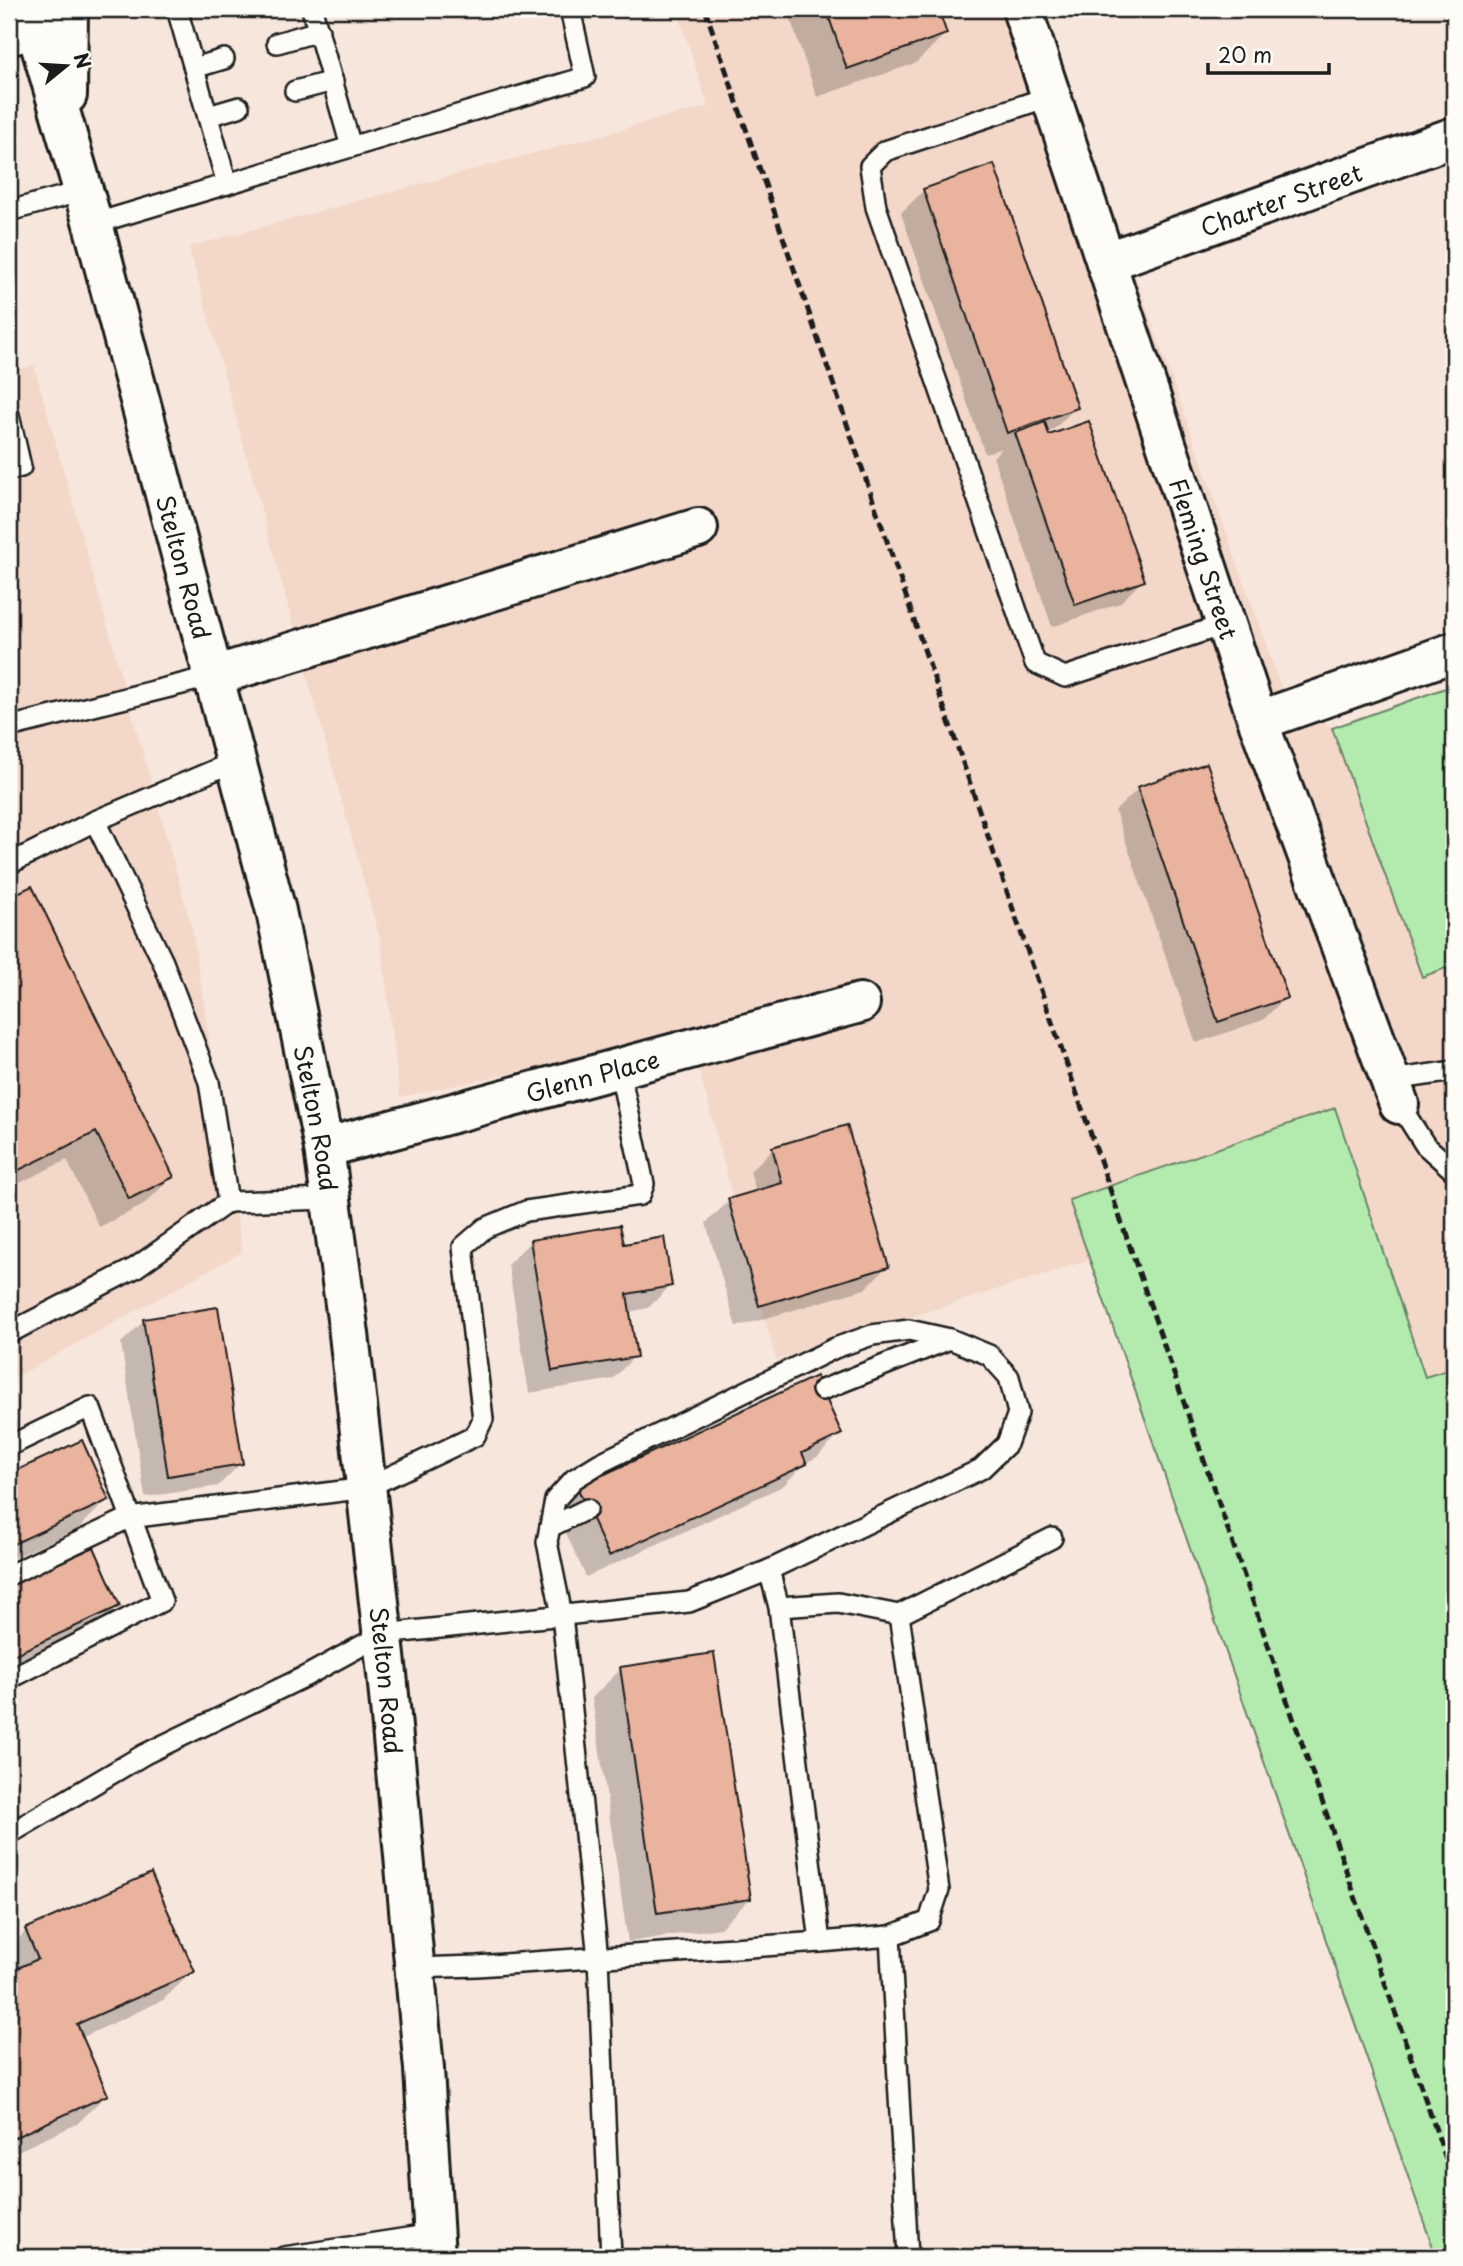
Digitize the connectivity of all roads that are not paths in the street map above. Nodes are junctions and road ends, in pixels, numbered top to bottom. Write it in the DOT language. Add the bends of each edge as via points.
graph roads {
  1 [pos="68,9"];
  2 [pos="178,9"];
  3 [pos="312,9"];
  4 [pos="570,9"];
  5 [pos="1021,9"];
  6 [pos="25,31"];
  7 [pos="318,31"];
  8 [pos="277,43"];
  9 [pos="224,59"];
  10 [pos="194,68"];
  11 [pos="332,81"];
  12 [pos="295,91"];
  13 [pos="1051,96"];
  14 [pos="239,107"];
  15 [pos="208,116"];
  16 [pos="67,136"];
  17 [pos="1454,137"];
  18 [pos="351,147"];
  19 [pos="227,184"];
  20 [pos="88,208"];
  21 [pos="9,211"];
  22 [pos="1106,262"];
  23 [pos="9,415"];
  24 [pos="15,469"];
  25 [pos="698,528"];
  26 [pos="1226,624"];
  27 [pos="1454,652"];
  28 [pos="214,676"];
  29 [pos="1258,721"];
  30 [pos="9,727"];
  31 [pos="236,761"];
  32 [pos="95,821"];
  33 [pos="9,863"];
  34 [pos="860,1003"];
  35 [pos="619,1068"];
  36 [pos="1454,1071"];
  37 [pos="1395,1092"];
  38 [pos="324,1148"];
  39 [pos="1454,1171"];
  40 [pos="331,1199"];
  41 [pos="228,1202"];
  42 [pos="9,1333"];
  43 [pos="950,1339"];
  44 [pos="822,1390"];
  45 [pos="9,1446"];
  46 [pos="366,1488"];
  47 [pos="587,1509"];
  48 [pos="129,1518"];
  49 [pos="550,1527"];
  50 [pos="1052,1538"];
  51 [pos="769,1570"];
  52 [pos="9,1575"];
  53 [pos="779,1607"];
  54 [pos="562,1615"];
  55 [pos="899,1615"];
  56 [pos="383,1634"];
  57 [pos="9,1679"];
  58 [pos="9,1835"];
  59 [pos="890,1936"];
  60 [pos="820,1942"];
  61 [pos="598,1958"];
  62 [pos="415,1968"];
  63 [pos="435,2246"];
  64 [pos="284,2257"];
  65 [pos="611,2257"];
  66 [pos="908,2257"];
  1 -- 16 [label="street"];
  2 -- 10 [label="lane"];
  3 -- 7 [label="lane"];
  4 -- 18 [label="lane" via="585,77"];
  5 -- 13 [label="street, Fleming Street"];
  6 -- 16 [label="street, Stelton Road"];
  7 -- 8 [label="lane"];
  7 -- 11 [label="lane"];
  9 -- 10 [label="lane"];
  10 -- 15 [label="lane"];
  11 -- 12 [label="lane"];
  11 -- 18 [label="lane"];
  13 -- 22 [label="street, Fleming Street"];
  13 -- 26 [label="lane" via="886,151 870,166 876,207 1035,663 1065,677"];
  14 -- 15 [label="lane"];
  15 -- 19 [label="lane"];
  16 -- 20 [label="street, Stelton Road"];
  17 -- 22 [label="street, Charter Street"];
  18 -- 19 [label="lane"];
  19 -- 20 [label="lane"];
  20 -- 21 [label="lane"];
  20 -- 28 [label="street, Stelton Road"];
  22 -- 26 [label="street, Fleming Street"];
  23 -- 24 [label="lane"];
  25 -- 28 [label="street"];
  26 -- 29 [label="street, Fleming Street"];
  27 -- 29 [label="street"];
  28 -- 30 [label="lane"];
  28 -- 31 [label="street, Stelton Road"];
  29 -- 37 [label="street, Fleming Street"];
  31 -- 32 [label="lane"];
  31 -- 38 [label="street, Stelton Road" via="276,911"];
  32 -- 33 [label="lane"];
  32 -- 41 [label="lane" via="163,962 209,1082"];
  34 -- 35 [label="street, Glenn Place"];
  35 -- 38 [label="street, Glenn Place"];
  35 -- 46 [label="lane" via="644,1184 640,1195 526,1211 485,1228 463,1247 483,1419 475,1436"];
  36 -- 37 [label="lane"];
  37 -- 39 [label="lane" via="1424,1145"];
  38 -- 40 [label="street, Stelton Road"];
  40 -- 41 [label="lane"];
  40 -- 46 [label="street, Stelton Road"];
  41 -- 42 [label="lane" via="135,1268"];
  43 -- 44 [label="lane"];
  43 -- 49 [label="lane" via="909,1330 872,1335 835,1348 574,1479 555,1500"];
  43 -- 51 [label="lane" via="989,1355 1009,1377 1018,1413 1007,1444 981,1469"];
  45 -- 48 [label="lane" via="90,1407"];
  46 -- 48 [label="lane"];
  46 -- 56 [label="street, Stelton Road"];
  47 -- 49 [label="lane"];
  48 -- 52 [label="lane"];
  48 -- 57 [label="lane" via="162,1601"];
  49 -- 54 [label="lane" via="547,1542"];
  50 -- 55 [label="lane"];
  51 -- 53 [label="lane"];
  51 -- 54 [label="lane" via="689,1602"];
  53 -- 55 [label="lane" via="838,1603"];
  53 -- 60 [label="lane"];
  54 -- 56 [label="lane"];
  54 -- 61 [label="lane"];
  55 -- 59 [label="lane" via="939,1890 929,1921"];
  56 -- 58 [label="lane" via="145,1754"];
  56 -- 62 [label="street, Stelton Road"];
  59 -- 60 [label="lane"];
  59 -- 66 [label="lane"];
  60 -- 61 [label="lane"];
  61 -- 62 [label="lane"];
  61 -- 65 [label="lane"];
  62 -- 63 [label="street, Stelton Road"];
  63 -- 64 [label="lane"];
}
